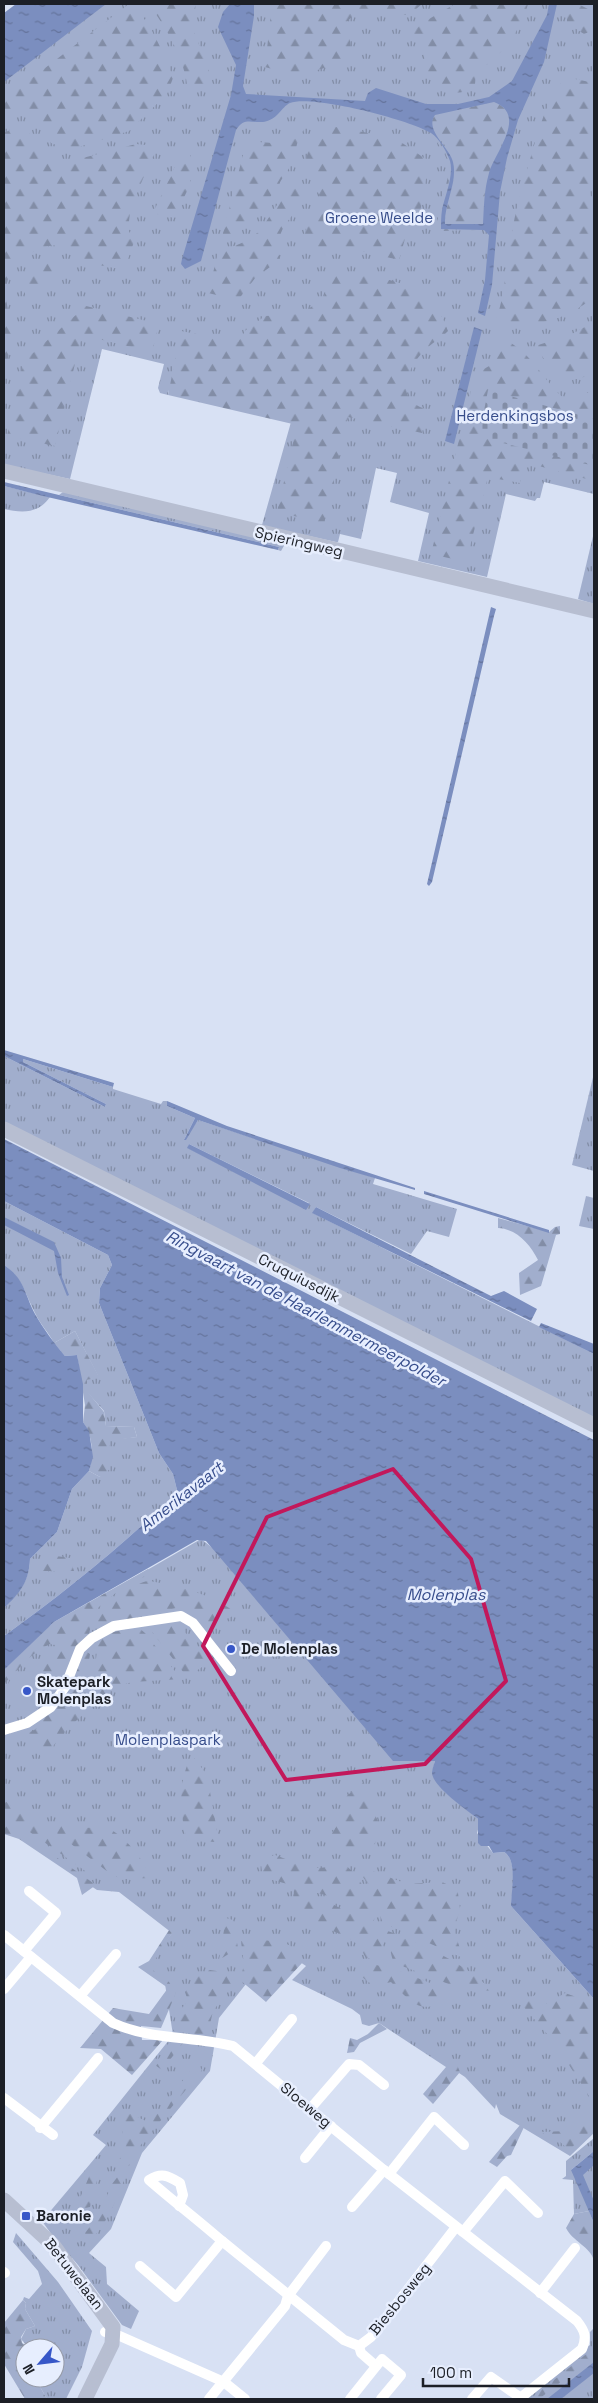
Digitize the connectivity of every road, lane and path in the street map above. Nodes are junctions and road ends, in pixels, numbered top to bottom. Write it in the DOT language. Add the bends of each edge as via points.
graph roads {
  1 [pos="4,471"];
  2 [pos="594,611"];
  3 [pos="4,1129"];
  4 [pos="594,1426"];
  5 [pos="231,1671"];
  6 [pos="4,1730"];
  7 [pos="28,1891"];
  8 [pos="4,1935"];
  9 [pos="27,1954"];
  10 [pos="116,1954"];
  11 [pos="4,1989"];
  12 [pos="80,1996"];
  13 [pos="292,2019"];
  14 [pos="98,2058"];
  15 [pos="256,2063"];
  16 [pos="384,2085"];
  17 [pos="4,2098"];
  18 [pos="310,2109"];
  19 [pos="331,2126"];
  20 [pos="40,2128"];
  21 [pos="53,2135"];
  22 [pos="464,2145"];
  23 [pos="305,2158"];
  24 [pos="386,2172"];
  25 [pos="4,2200"];
  26 [pos="179,2206"];
  27 [pos="352,2207"];
  28 [pos="4,2212"];
  29 [pos="538,2213"];
  30 [pos="460,2230"];
  31 [pos="222,2241"];
  32 [pos="326,2246"];
  33 [pos="575,2248"];
  34 [pos="140,2266"];
  35 [pos="540,2293"];
  36 [pos="288,2296"];
  37 [pos="109,2332"];
  38 [pos="359,2346"];
  39 [pos="376,2366"];
  40 [pos="224,2382"];
  41 [pos="520,2398"];
  42 [pos="75,2399"];
  43 [pos="85,2399"];
  44 [pos="209,2399"];
  45 [pos="245,2399"];
  46 [pos="350,2399"];
  47 [pos="382,2399"];
  48 [pos="472,2399"];
  1 -- 2 [label="street, Spieringweg"];
  3 -- 4 [label="street, Cruquiusdijk"];
  5 -- 6 [label="street" via="193,1623 181,1616 114,1626 80,1649 65,1687 51,1707 27,1723"];
  7 -- 9 [label="street" via="56,1913"];
  8 -- 9 [label="street, Sloeweg"];
  9 -- 11 [label="street"];
  9 -- 12 [label="street, Sloeweg"];
  10 -- 12 [label="street"];
  12 -- 15 [label="street, Sloeweg" via="113,2023 126,2029 209,2039 234,2046"];
  13 -- 15 [label="street"];
  14 -- 20 [label="street"];
  15 -- 18 [label="street, Sloeweg"];
  16 -- 18 [label="street" via="359,2065 349,2064"];
  17 -- 20 [label="street"];
  18 -- 19 [label="street, Sloeweg"];
  19 -- 23 [label="street"];
  19 -- 24 [label="street, Sloeweg"];
  20 -- 21 [label="street"];
  22 -- 24 [label="street" via="434,2117"];
  24 -- 27 [label="street"];
  24 -- 30 [label="street, Sloeweg"];
  25 -- 37 [label="street, Betuwelaan" via="53,2245 110,2321"];
  26 -- 26 [label="street, Biesbosweg" via="183,2195 180,2183 164,2174 149,2180"];
  26 -- 31 [label="street, Biesbosweg"];
  28 -- 37 [label="street, Betuwelaan" via="47,2251"];
  29 -- 30 [label="street, Biesbosweg" via="505,2181"];
  30 -- 35 [label="street, Sloeweg"];
  30 -- 38 [label="street, Biesbosweg"];
  31 -- 34 [label="street" via="176,2297"];
  31 -- 36 [label="street, Biesbosweg"];
  32 -- 36 [label="street"];
  33 -- 35 [label="street"];
  35 -- 41 [label="street, Sloeweg" via="577,2321 586,2339 582,2349"];
  36 -- 38 [label="street, Biesbosweg" via="344,2340"];
  36 -- 40 [label="street" via="285,2306"];
  37 -- 40 [label="street"];
  37 -- 42 [label="street"];
  37 -- 43 [label="street" via="112,2344"];
  38 -- 39 [label="street" via="361,2353"];
  39 -- 46 [label="street"];
  39 -- 47 [label="street" via="382,2359 401,2375"];
  40 -- 44 [label="street"];
  40 -- 45 [label="street"];
  41 -- 48 [label="street" via="491,2377"];
}
